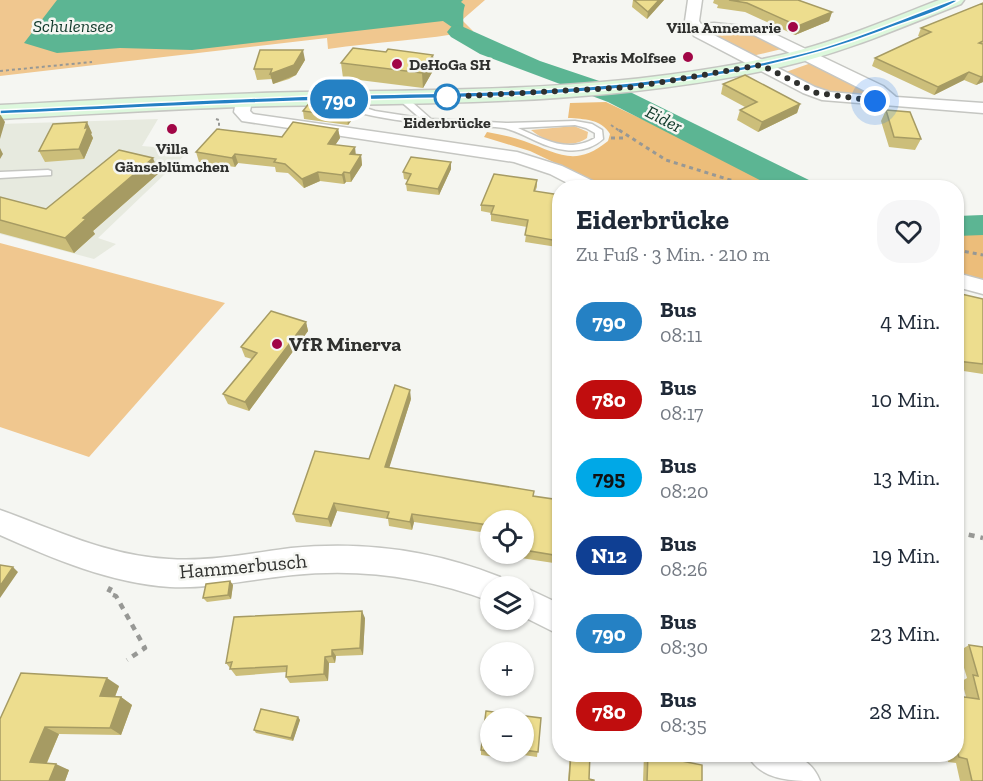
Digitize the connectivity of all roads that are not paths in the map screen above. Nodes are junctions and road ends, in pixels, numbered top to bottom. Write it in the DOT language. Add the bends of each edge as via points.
graph roads {
  1 [pos="694,0"];
  2 [pos="956,0"];
  3 [pos="695,29"];
  4 [pos="808,54"];
  5 [pos="761,65"];
  6 [pos="401,97"];
  7 [pos="332,99"];
  8 [pos="244,101"];
  9 [pos="892,102"];
  10 [pos="983,108"];
  11 [pos="0,112"];
  12 [pos="429,120"];
  13 [pos="506,126"];
  14 [pos="48,172"];
  15 [pos="0,175"];
  16 [pos="576,180"];
  17 [pos="964,282"];
  18 [pos="983,286"];
  19 [pos="0,522"];
  20 [pos="480,584"];
  21 [pos="534,606"];
  22 [pos="552,616"];
  23 [pos="776,762"];
  24 [pos="803,781"];
  1 -- 3 [label="street"];
  2 -- 4 [label="main road"];
  3 -- 4 [label="street" via="746,28"];
  3 -- 5 [label="street"];
  4 -- 5 [label="main road"];
  4 -- 9 [label="street" via="877,89"];
  5 -- 6 [label="main road" via="633,87"];
  5 -- 9 [label="street" via="828,97"];
  6 -- 7 [label="main road"];
  6 -- 12 [label="lane"];
  7 -- 8 [label="main road"];
  7 -- 12 [label="lane" via="364,110"];
  8 -- 11 [label="main road"];
  8 -- 16 [label="street" via="242,112 260,121 517,157"];
  9 -- 10 [label="street"];
  12 -- 13 [label="lane"];
  13 -- 13 [label="lane" via="563,148 591,146 599,139 599,132 575,123"];
  14 -- 15 [label="lane"];
  17 -- 18 [label="street"];
  19 -- 20 [label="street, Hammerbusch" via="49,544 121,567 205,573 311,560 356,559 399,562"];
  21 -- 22 [label="street"];
  23 -- 24 [label="street"];
}
